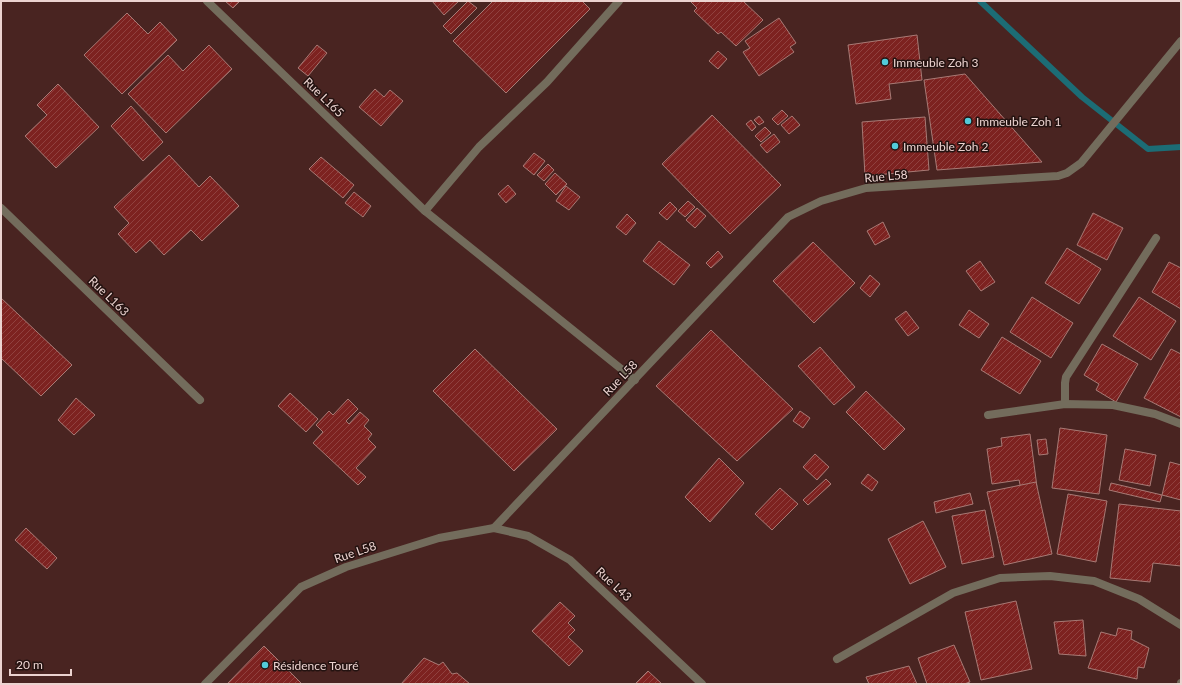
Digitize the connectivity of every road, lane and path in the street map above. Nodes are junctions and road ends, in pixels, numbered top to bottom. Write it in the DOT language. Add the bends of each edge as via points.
graph roads {
  1 [pos="207,1"];
  2 [pos="619,1"];
  3 [pos="1181,41"];
  4 [pos="1,208"];
  5 [pos="425,211"];
  6 [pos="1156,238"];
  7 [pos="635,380"];
  8 [pos="200,400"];
  9 [pos="1065,404"];
  10 [pos="988,415"];
  11 [pos="1181,424"];
  12 [pos="494,528"];
  13 [pos="1181,626"];
  14 [pos="837,659"];
  15 [pos="205,684"];
  16 [pos="702,684"];
  1 -- 5 [label="street, Rue L165"];
  2 -- 5 [label="street" via="547,82 479,147"];
  3 -- 7 [label="street, Rue L58" via="1081,162 1067,173 1058,176 866,188 821,201 788,217"];
  4 -- 8 [label="street, Rue L163"];
  5 -- 7 [label="street, Rue L165"];
  6 -- 9 [label="street" via="1066,377"];
  7 -- 12 [label="street, Rue L58"];
  9 -- 10 [label="street"];
  9 -- 11 [label="street" via="1113,405 1155,414"];
  12 -- 15 [label="street, Rue L58" via="439,538 346,567 301,587"];
  12 -- 16 [label="street, Rue L43" via="528,536 570,560"];
  13 -- 14 [label="street" via="1139,599 1094,581 1050,576 1000,578 953,593"];
}
